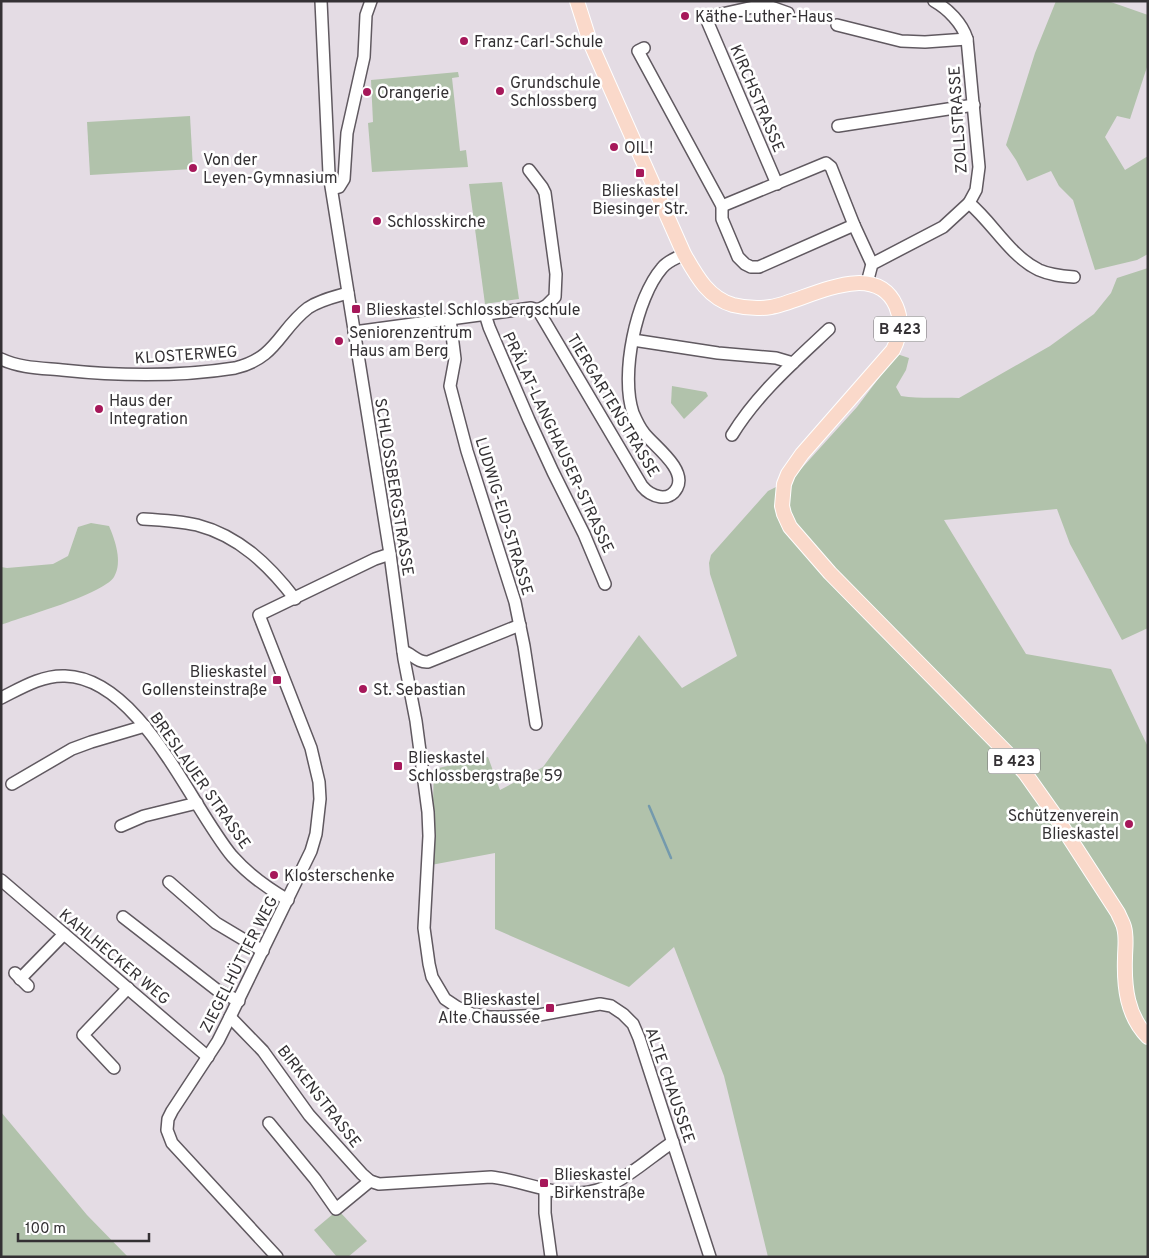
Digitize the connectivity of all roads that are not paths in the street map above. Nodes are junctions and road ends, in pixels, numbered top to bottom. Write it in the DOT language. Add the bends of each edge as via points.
graph roads {
  1 [pos="321,1"];
  2 [pos="370,1"];
  3 [pos="577,1"];
  4 [pos="934,1"];
  5 [pos="788,13"];
  6 [pos="837,25"];
  7 [pos="966,38"];
  8 [pos="644,48"];
  9 [pos="974,105"];
  10 [pos="838,126"];
  11 [pos="529,170"];
  12 [pos="777,184"];
  13 [pos="332,189"];
  14 [pos="969,203"];
  15 [pos="722,206"];
  16 [pos="854,224"];
  17 [pos="684,254"];
  18 [pos="872,264"];
  19 [pos="1074,277"];
  20 [pos="867,283"];
  21 [pos="348,293"];
  22 [pos="538,310"];
  23 [pos="485,314"];
  24 [pos="450,319"];
  25 [pos="830,329"];
  26 [pos="354,332"];
  27 [pos="633,340"];
  28 [pos="1,359"];
  29 [pos="793,363"];
  30 [pos="732,435"];
  31 [pos="142,519"];
  32 [pos="390,554"];
  33 [pos="605,584"];
  34 [pos="295,599"];
  35 [pos="520,625"];
  36 [pos="403,651"];
  37 [pos="1,698"];
  38 [pos="536,724"];
  39 [pos="145,726"];
  40 [pos="12,784"];
  41 [pos="197,803"];
  42 [pos="121,826"];
  43 [pos="1,880"];
  44 [pos="169,882"];
  45 [pos="288,900"];
  46 [pos="123,917"];
  47 [pos="64,934"];
  48 [pos="263,951"];
  49 [pos="432,977"];
  50 [pos="21,979"];
  51 [pos="128,988"];
  52 [pos="238,1001"];
  53 [pos="230,1017"];
  54 [pos="1148,1037"];
  55 [pos="208,1056"];
  56 [pos="114,1068"];
  57 [pos="269,1123"];
  58 [pos="673,1142"];
  59 [pos="370,1182"];
  60 [pos="545,1188"];
  61 [pos="277,1257"];
  62 [pos="551,1257"];
  63 [pos="710,1257"];
  1 -- 13 [label="street, SCHLOSSBERGSTRASSE"];
  2 -- 13 [label="street" via="364,57 347,134 344,179 339,187"];
  3 -- 17 [label="main road" via="590,42"];
  4 -- 7 [label="street, ZOLLSTRASSE" via="962,26"];
  5 -- 12 [label="street, KIRCHSTRASSE" via="758,6 708,17"];
  6 -- 7 [label="street" via="849,33 901,41"];
  7 -- 9 [label="street, ZOLLSTRASSE"];
  8 -- 15 [label="street" via="638,51"];
  9 -- 10 [label="street"];
  9 -- 14 [label="street, ZOLLSTRASSE" via="979,179"];
  11 -- 22 [label="street" via="544,193 556,274 555,297"];
  12 -- 15 [label="street"];
  12 -- 16 [label="street" via="826,164 831,167"];
  13 -- 21 [label="street, SCHLOSSBERGSTRASSE"];
  14 -- 18 [label="street, ZOLLSTRASSE" via="942,227"];
  14 -- 19 [label="street" via="1029,264 1047,273"];
  15 -- 16 [label="street" via="722,219 738,257 752,267 759,267"];
  16 -- 18 [label="street"];
  17 -- 20 [label="main road" via="710,292 730,304 743,307 772,307 846,284"];
  17 -- 27 [label="street, TIERGARTENSTRASSE" via="663,266 655,278 642,304"];
  18 -- 20 [label="street"];
  20 -- 54 [label="main road, B 423" via="875,285 895,304 900,331 893,350 788,474 782,495 784,514 795,534 824,566 1012,758 1036,788 1118,913 1126,941 1127,998 1136,1022"];
  21 -- 26 [label="street, SCHLOSSBERGSTRASSE"];
  21 -- 28 [label="street, KLOSTERWEG" via="308,308 261,359 235,368 156,375 115,374 38,368"];
  22 -- 23 [label="street" via="531,308"];
  22 -- 27 [label="street, TIERGARTENSTRASSE" via="642,486 652,495 663,498 677,488 678,473 643,432 634,414 628,379"];
  23 -- 24 [label="street"];
  23 -- 33 [label="street, PRÄLAT-LANGHAUSER-STRASSE" via="529,420"];
  24 -- 26 [label="street"];
  24 -- 35 [label="street, LUDWIG-EID-STRASSE" via="455,359 450,386"];
  25 -- 29 [label="street"];
  26 -- 32 [label="street, SCHLOSSBERGSTRASSE"];
  27 -- 29 [label="street" via="776,358"];
  29 -- 30 [label="street" via="755,402"];
  31 -- 34 [label="street" via="196,525 224,535 253,554"];
  32 -- 34 [label="street"];
  32 -- 36 [label="street, SCHLOSSBERGSTRASSE"];
  34 -- 45 [label="street, ZIEGELHÜTTER WEG" via="259,615 311,748 319,782 316,834"];
  35 -- 36 [label="street" via="428,662 421,662"];
  35 -- 38 [label="street, LUDWIG-EID-STRASSE"];
  36 -- 49 [label="street, SCHLOSSBERGSTRASSE" via="428,812 424,928"];
  37 -- 39 [label="street, BRESLAUER STRASSE" via="43,679 75,676 88,680 116,698"];
  39 -- 40 [label="street" via="72,749"];
  39 -- 41 [label="street, BRESLAUER STRASSE"];
  41 -- 42 [label="street" via="144,816"];
  41 -- 45 [label="street, BRESLAUER STRASSE" via="232,856 268,889"];
  43 -- 47 [label="street, KAHLHECKER WEG"];
  44 -- 48 [label="street" via="216,923"];
  45 -- 48 [label="street, ZIEGELHÜTTER WEG"];
  46 -- 52 [label="street" via="216,990"];
  47 -- 50 [label="street"];
  47 -- 51 [label="street, KAHLHECKER WEG"];
  48 -- 52 [label="street, ZIEGELHÜTTER WEG"];
  49 -- 58 [label="street, ALTE CHAUSSEE" via="445,998 472,1014 513,1017 600,1004 611,1006 623,1014 633,1024 639,1038"];
  51 -- 55 [label="street, KAHLHECKER WEG"];
  51 -- 56 [label="street" via="83,1035"];
  52 -- 53 [label="street, ZIEGELHÜTTER WEG"];
  53 -- 55 [label="street, ZIEGELHÜTTER WEG"];
  53 -- 59 [label="street, BIRKENSTRASSE" via="263,1051 309,1115"];
  55 -- 61 [label="street, ZIEGELHÜTTER WEG" via="172,1111 167,1124 168,1136"];
  57 -- 59 [label="street" via="336,1209"];
  58 -- 60 [label="street" via="605,1186 579,1193"];
  58 -- 63 [label="street, ALTE CHAUSSEE"];
  59 -- 60 [label="street" via="397,1184 491,1177"];
  60 -- 62 [label="street"];
}
